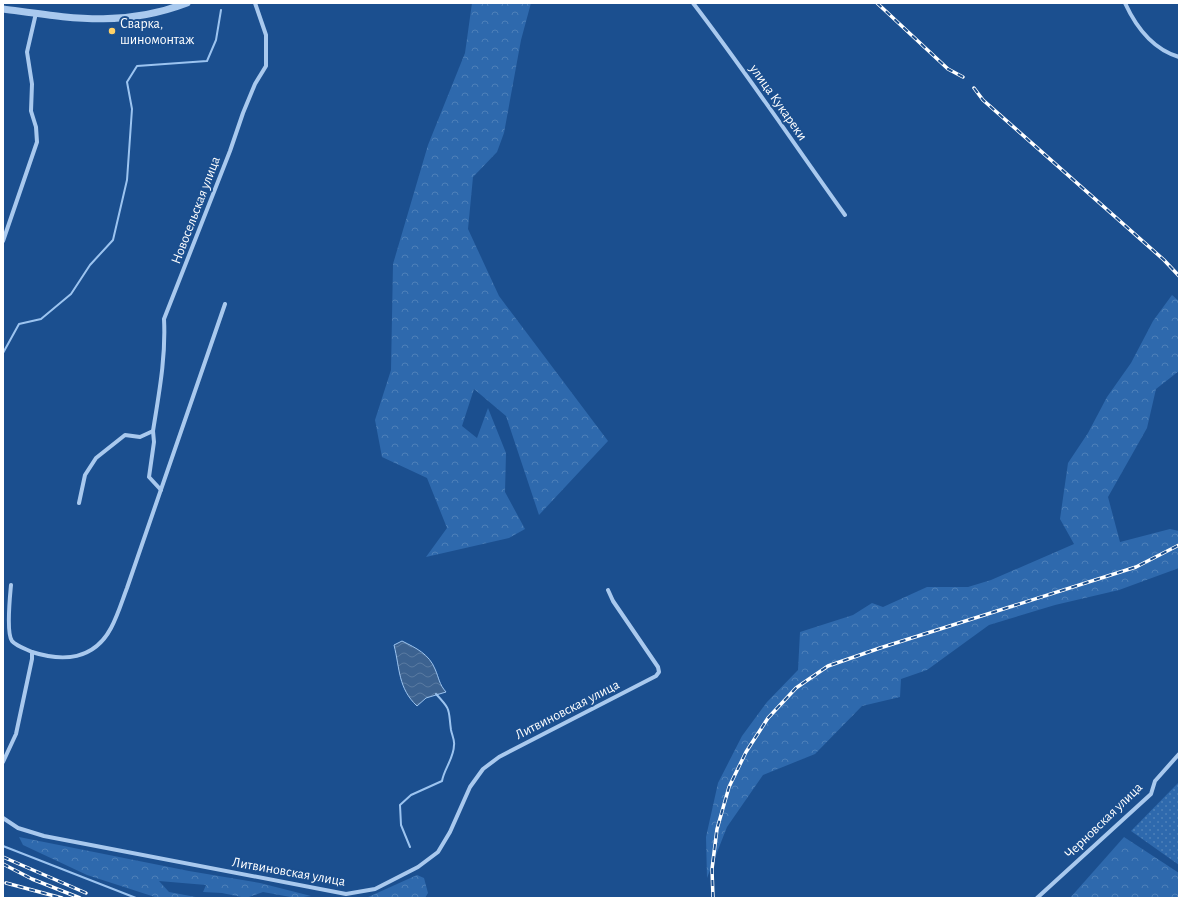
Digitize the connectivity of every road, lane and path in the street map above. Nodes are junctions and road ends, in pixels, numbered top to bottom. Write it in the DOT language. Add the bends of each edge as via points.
graph roads {
  1 [pos="188,3"];
  2 [pos="255,3"];
  3 [pos="692,3"];
  4 [pos="1125,3"];
  5 [pos="3,9"];
  6 [pos="36,13"];
  7 [pos="1179,57"];
  8 [pos="845,216"];
  9 [pos="3,241"];
  10 [pos="225,304"];
  11 [pos="153,431"];
  12 [pos="161,490"];
  13 [pos="79,503"];
  14 [pos="11,585"];
  15 [pos="608,590"];
  16 [pos="32,652"];
  17 [pos="1179,754"];
  18 [pos="3,762"];
  19 [pos="3,818"];
  20 [pos="1038,898"];
  1 -- 6 [label="street" via="140,17 111,19 59,17"];
  2 -- 11 [label="street, Новосельская улица" via="266,35 266,66 243,113 164,319 160,394"];
  3 -- 8 [label="street, улица Кукареки" via="737,61"];
  4 -- 7 [label="street" via="1146,37 1157,47"];
  5 -- 6 [label="street"];
  6 -- 9 [label="street" via="27,52 32,84 31,111 37,142"];
  10 -- 12 [label="street"];
  11 -- 12 [label="street, Новосельская улица" via="149,477"];
  11 -- 13 [label="street" via="140,437 125,435 96,458 85,475"];
  12 -- 16 [label="street" via="111,628 98,644 76,657 44,656"];
  14 -- 16 [label="street" via="8,605 10,638 14,643"];
  15 -- 19 [label="street, Литвиновская улица" via="658,667 659,672 656,676 499,757 483,768 470,788 438,852 418,867 375,889 346,894 44,836 18,828"];
  16 -- 18 [label="street" via="16,734"];
  17 -- 20 [label="street, Черновская улица" via="1156,781 1151,794"];
}
